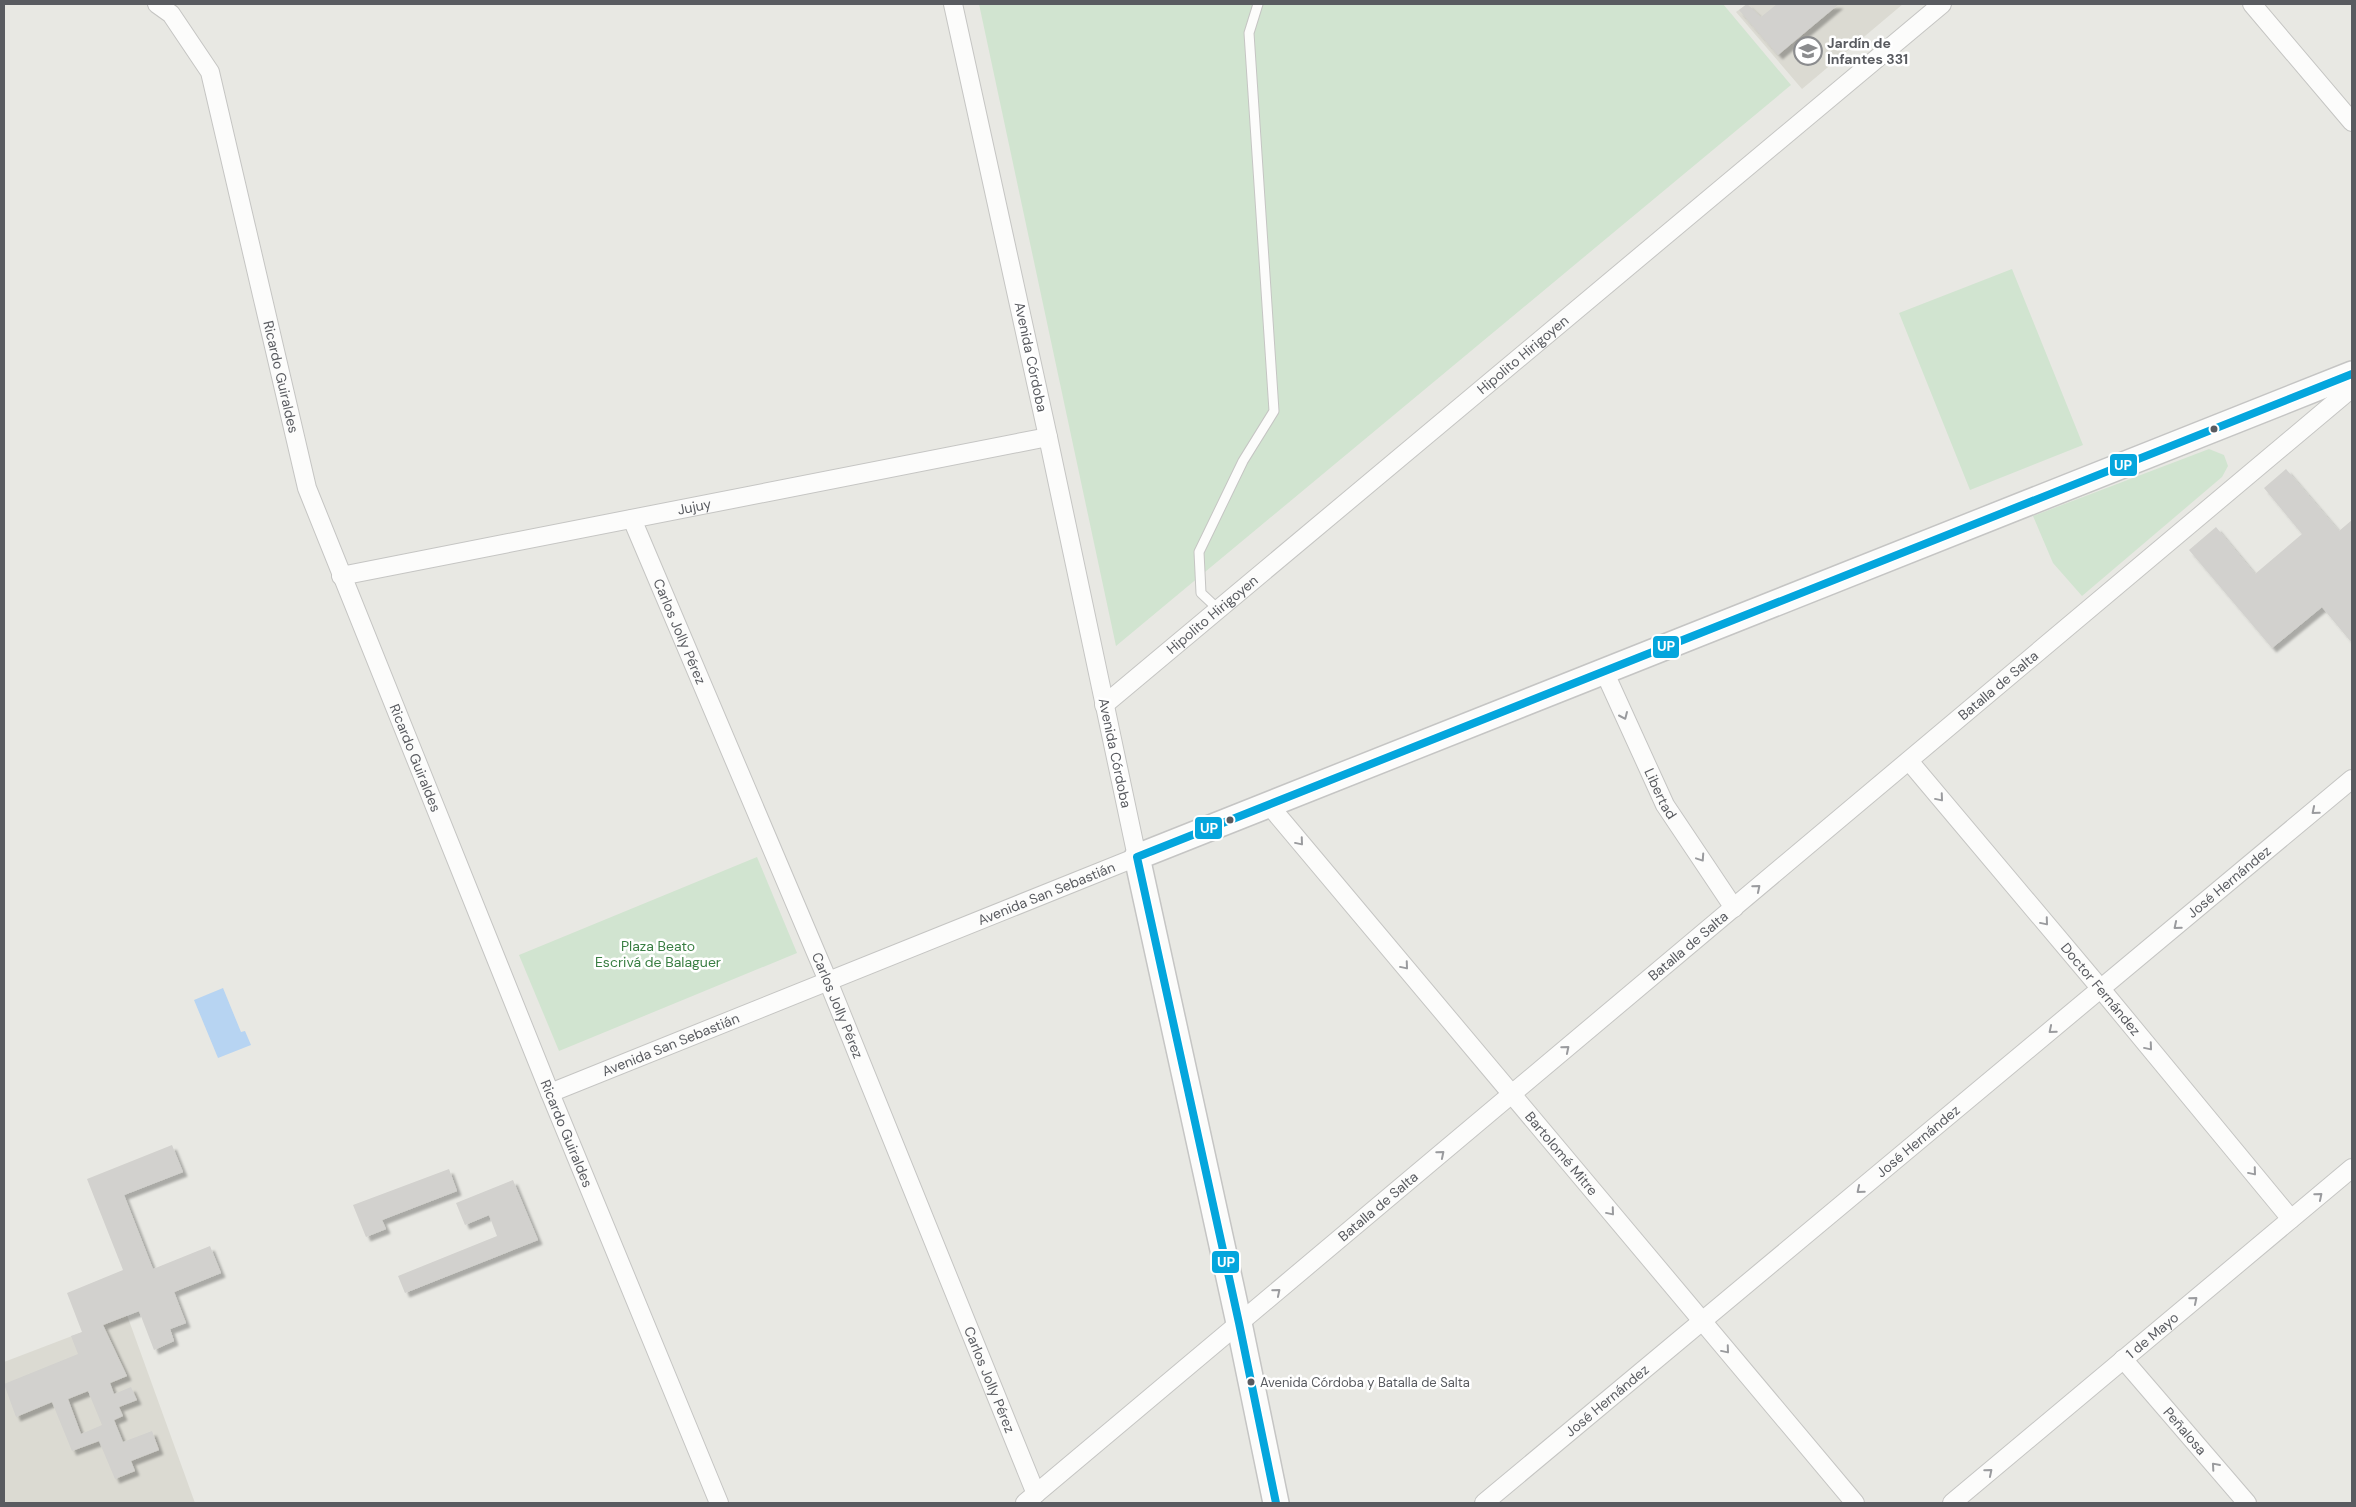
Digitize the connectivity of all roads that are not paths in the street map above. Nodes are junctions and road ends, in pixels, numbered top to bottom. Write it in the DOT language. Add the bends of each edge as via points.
graph roads {
  1 [pos="157,4"];
  2 [pos="953,4"];
  3 [pos="1258,4"];
  4 [pos="1942,4"];
  5 [pos="2252,4"];
  6 [pos="2352,122"];
  7 [pos="2352,374"];
  8 [pos="2352,388"];
  9 [pos="1048,438"];
  10 [pos="632,519"];
  11 [pos="341,576"];
  12 [pos="1218,609"];
  13 [pos="1604,671"];
  14 [pos="1104,705"];
  15 [pos="1909,761"];
  16 [pos="2352,779"];
  17 [pos="1269,805"];
  18 [pos="1137,857"];
  19 [pos="1734,908"];
  20 [pos="828,981"];
  21 [pos="2101,989"];
  22 [pos="550,1093"];
  23 [pos="1512,1094"];
  24 [pos="2352,1168"];
  25 [pos="2291,1219"];
  26 [pos="1702,1321"];
  27 [pos="1240,1323"];
  28 [pos="2123,1359"];
  29 [pos="1031,1499"];
  30 [pos="720,1503"];
  31 [pos="1276,1503"];
  32 [pos="1484,1503"];
  33 [pos="1855,1503"];
  34 [pos="1952,1503"];
  35 [pos="2247,1503"];
  1 -- 11 [label="street, Ricardo Guiraldes" via="171,14 210,72 307,488"];
  2 -- 9 [label="street, Avenida Córdoba"];
  3 -- 12 [label="lane" via="1249,34 1274,412 1243,461 1199,552 1200,593"];
  4 -- 12 [label="street, Hipolito Hirigoyen"];
  5 -- 6 [label="street"];
  7 -- 13 [label="street, Avenida San Sebastián"];
  8 -- 15 [label="street, Batalla de Salta"];
  9 -- 10 [label="street, Jujuy"];
  9 -- 14 [label="street, Avenida Córdoba"];
  10 -- 11 [label="street, Jujuy"];
  10 -- 20 [label="street, Carlos Jolly Pérez"];
  11 -- 22 [label="street, Ricardo Guiraldes"];
  12 -- 14 [label="street, Hipolito Hirigoyen"];
  13 -- 17 [label="street, Avenida San Sebastián"];
  13 -- 19 [label="street, Libertad, one-way" via="1665,804"];
  14 -- 18 [label="street, Avenida Córdoba"];
  19 -- 15 [label="street, Batalla de Salta, one-way"];
  15 -- 21 [label="street, Doctor Fernández, one-way"];
  16 -- 21 [label="street, José Hernández, one-way"];
  17 -- 18 [label="street, Avenida San Sebastián"];
  17 -- 23 [label="street, Bartolomé Mitre, one-way"];
  18 -- 20 [label="street, Avenida San Sebastián"];
  18 -- 27 [label="street, Avenida Córdoba"];
  23 -- 19 [label="street, Batalla de Salta, one-way"];
  20 -- 22 [label="street, Avenida San Sebastián"];
  20 -- 29 [label="street, Carlos Jolly Pérez"];
  21 -- 25 [label="street, Doctor Fernández, one-way"];
  21 -- 26 [label="street, José Hernández, one-way"];
  22 -- 30 [label="street, Ricardo Guiraldes"];
  23 -- 26 [label="street, Bartolomé Mitre, one-way"];
  27 -- 23 [label="street, Batalla de Salta, one-way"];
  25 -- 24 [label="street, 1 de Mayo, one-way"];
  28 -- 25 [label="street, 1 de Mayo, one-way"];
  26 -- 32 [label="street, José Hernández"];
  26 -- 33 [label="street, Bartolomé Mitre, one-way"];
  27 -- 29 [label="street, Batalla de Salta"];
  27 -- 31 [label="street, Avenida Córdoba"];
  34 -- 28 [label="street, 1 de Mayo, one-way"];
  35 -- 28 [label="street, Peñalosa, one-way"];
}
